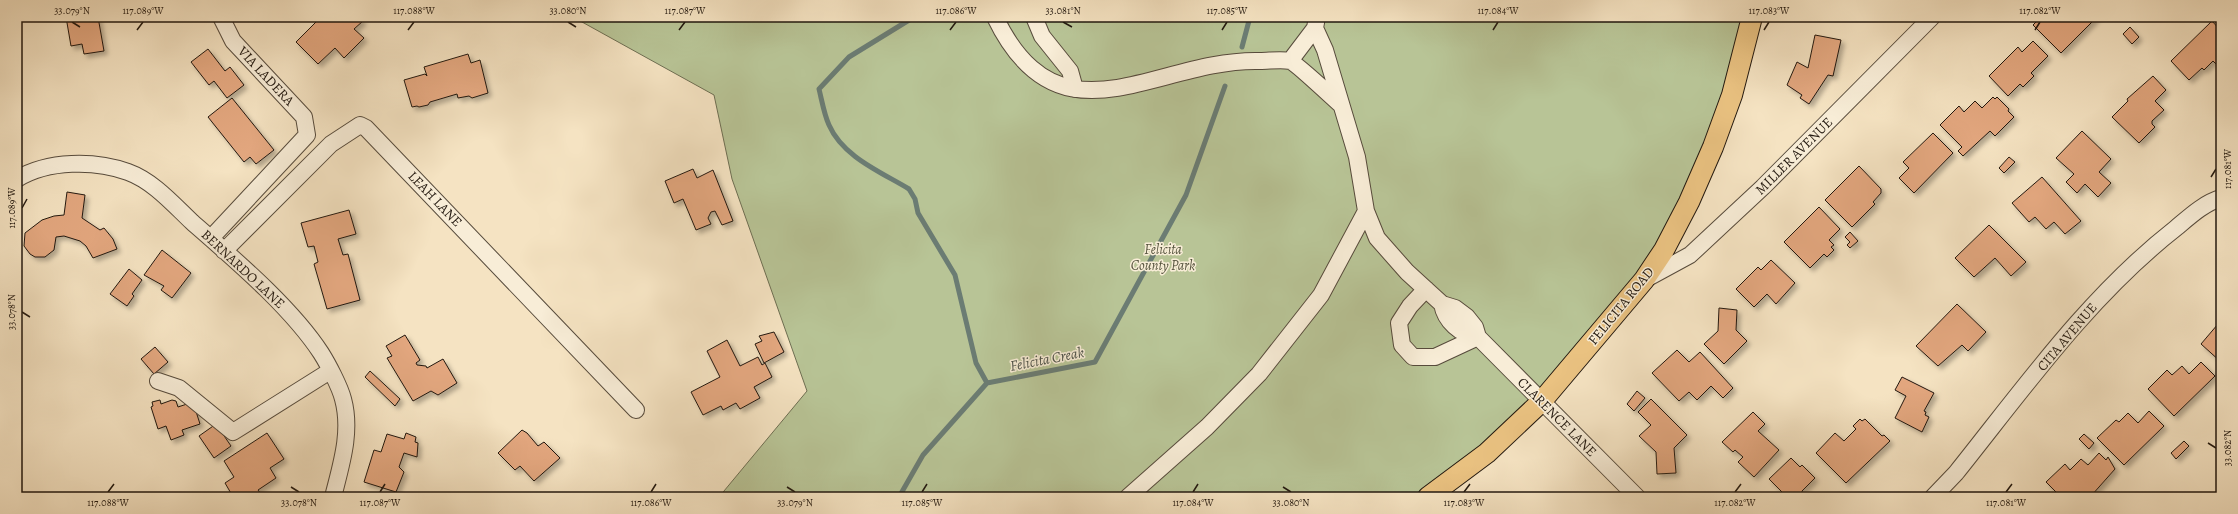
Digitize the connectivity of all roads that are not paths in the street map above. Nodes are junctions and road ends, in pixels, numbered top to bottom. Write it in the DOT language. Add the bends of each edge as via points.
graph roads {
  1 [pos="221,17"];
  2 [pos="995,17"];
  3 [pos="1034,17"];
  4 [pos="1752,17"];
  5 [pos="1932,17"];
  6 [pos="1316,23"];
  7 [pos="1290,61"];
  8 [pos="1075,88"];
  9 [pos="1341,105"];
  10 [pos="17,179"];
  11 [pos="2221,198"];
  12 [pos="1366,211"];
  13 [pos="211,238"];
  14 [pos="224,251"];
  15 [pos="1644,280"];
  16 [pos="1426,289"];
  17 [pos="1478,337"];
  18 [pos="330,371"];
  19 [pos="158,381"];
  20 [pos="1541,402"];
  21 [pos="636,410"];
  22 [pos="333,497"];
  23 [pos="1128,497"];
  24 [pos="1428,497"];
  25 [pos="1637,497"];
  26 [pos="1933,497"];
  1 -- 13 [label="street, VIA LADERA" via="233,41 304,117 306,135"];
  2 -- 8 [label="street" via="1011,45 1034,71 1050,80"];
  3 -- 8 [label="street" via="1042,36 1070,71"];
  4 -- 15 [label="main road, FELICITA ROAD" via="1732,95 1713,147 1689,202 1664,250"];
  5 -- 15 [label="street, MILLER AVENUE" via="1763,187 1690,255"];
  6 -- 7 [label="street"];
  6 -- 9 [label="street, CLARENCE LANE"];
  7 -- 8 [label="street" via="1248,60 1219,63 1189,69 1132,87 1093,91"];
  7 -- 9 [label="street"];
  9 -- 12 [label="street, CLARENCE LANE" via="1357,157"];
  10 -- 13 [label="street, BERNARDO LANE" via="44,168 87,164 128,172 151,185"];
  11 -- 26 [label="street, CITA AVENUE" via="2201,208 2155,244 2087,309 1956,474"];
  12 -- 16 [label="street, CLARENCE LANE" via="1377,238"];
  12 -- 23 [label="street" via="1321,295 1259,374 1207,427"];
  13 -- 14 [label="street, BERNARDO LANE"];
  14 -- 18 [label="street, BERNARDO LANE" via="291,315 322,353"];
  14 -- 21 [label="street, LEAH LANE" via="331,144 360,125 366,128"];
  15 -- 20 [label="main road, FELICITA ROAD"];
  16 -- 17 [label="street, CLARENCE LANE" via="1442,304 1455,308 1467,317 1475,327"];
  16 -- 17 [label="street" via="1399,323 1402,345 1413,358 1435,357"];
  17 -- 20 [label="street, CLARENCE LANE"];
  18 -- 19 [label="street" via="233,432 179,388"];
  18 -- 22 [label="street, BERNARDO LANE" via="343,399 347,442"];
  20 -- 24 [label="main road, FELICITA ROAD" via="1487,453"];
  20 -- 25 [label="street, CLARENCE LANE"];
}
